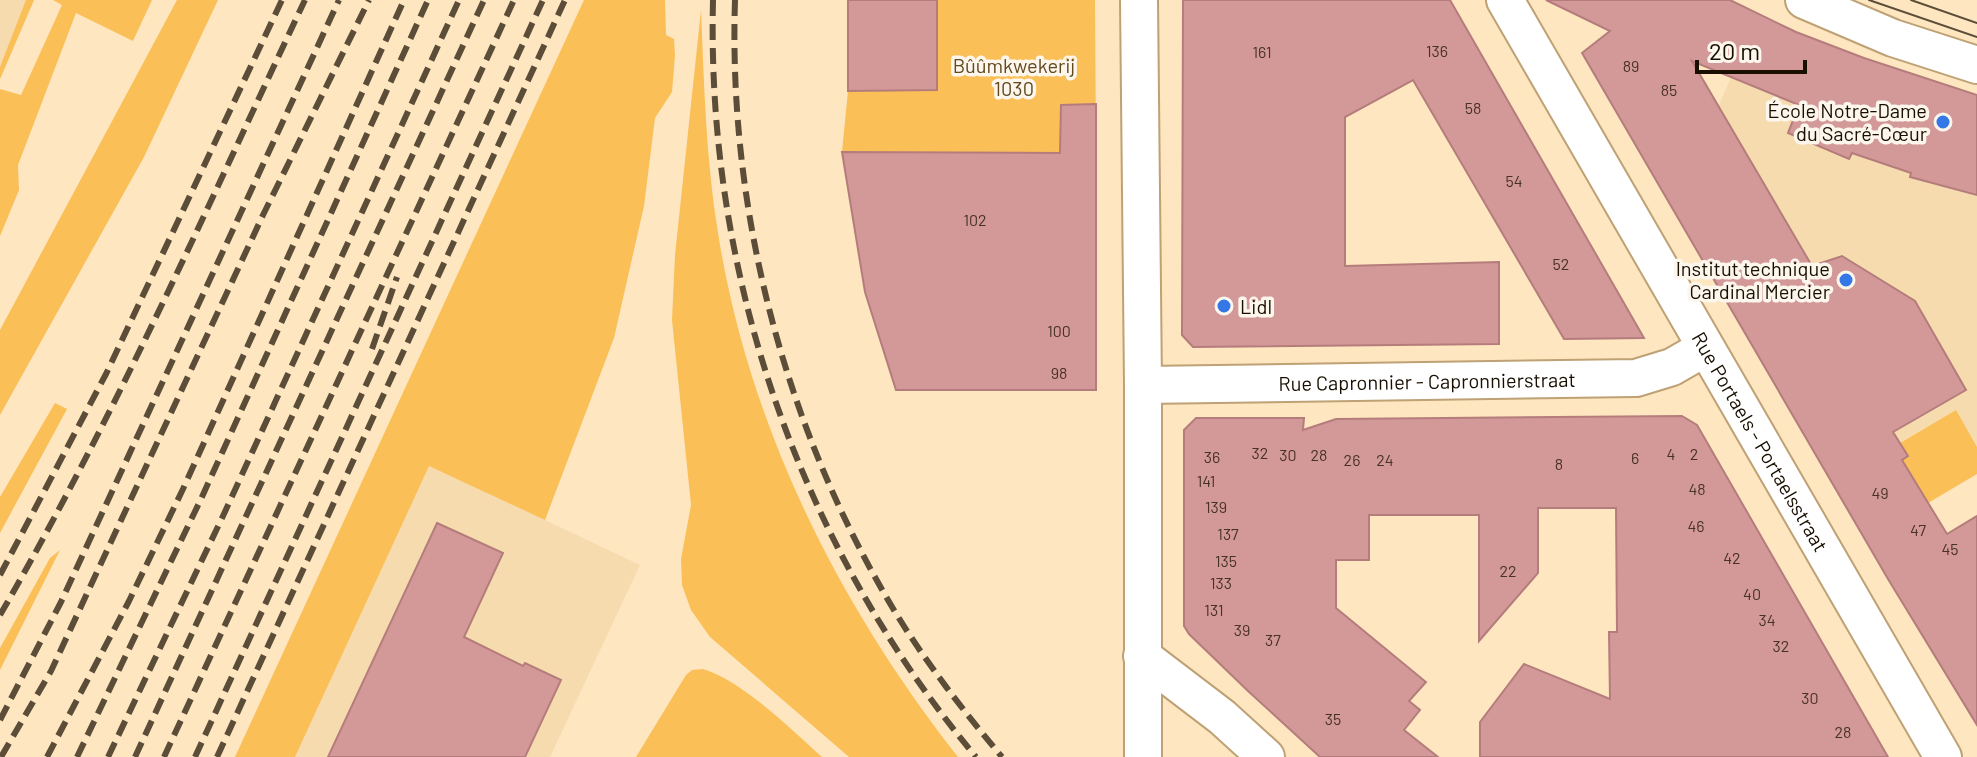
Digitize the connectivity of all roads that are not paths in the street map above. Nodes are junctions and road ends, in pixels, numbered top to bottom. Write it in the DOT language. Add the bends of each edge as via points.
graph roads {
  1 [pos="1139,0"];
  2 [pos="1505,0"];
  3 [pos="1804,0"];
  4 [pos="1977,65"];
  5 [pos="1705,348"];
  6 [pos="1143,385"];
  7 [pos="1142,656"];
  8 [pos="1143,757"];
  9 [pos="1266,757"];
  10 [pos="1943,757"];
  1 -- 6 [label="street"];
  2 -- 5 [label="street, Rue Portaels - Portaelsstraat"];
  3 -- 4 [label="street" via="1893,38"];
  5 -- 6 [label="street, Rue Capronnier - Capronnierstraat" via="1672,367 1636,378"];
  5 -- 10 [label="street, Rue Portaels - Portaelsstraat"];
  6 -- 7 [label="street"];
  7 -- 8 [label="street"];
  7 -- 9 [label="street"];
}
